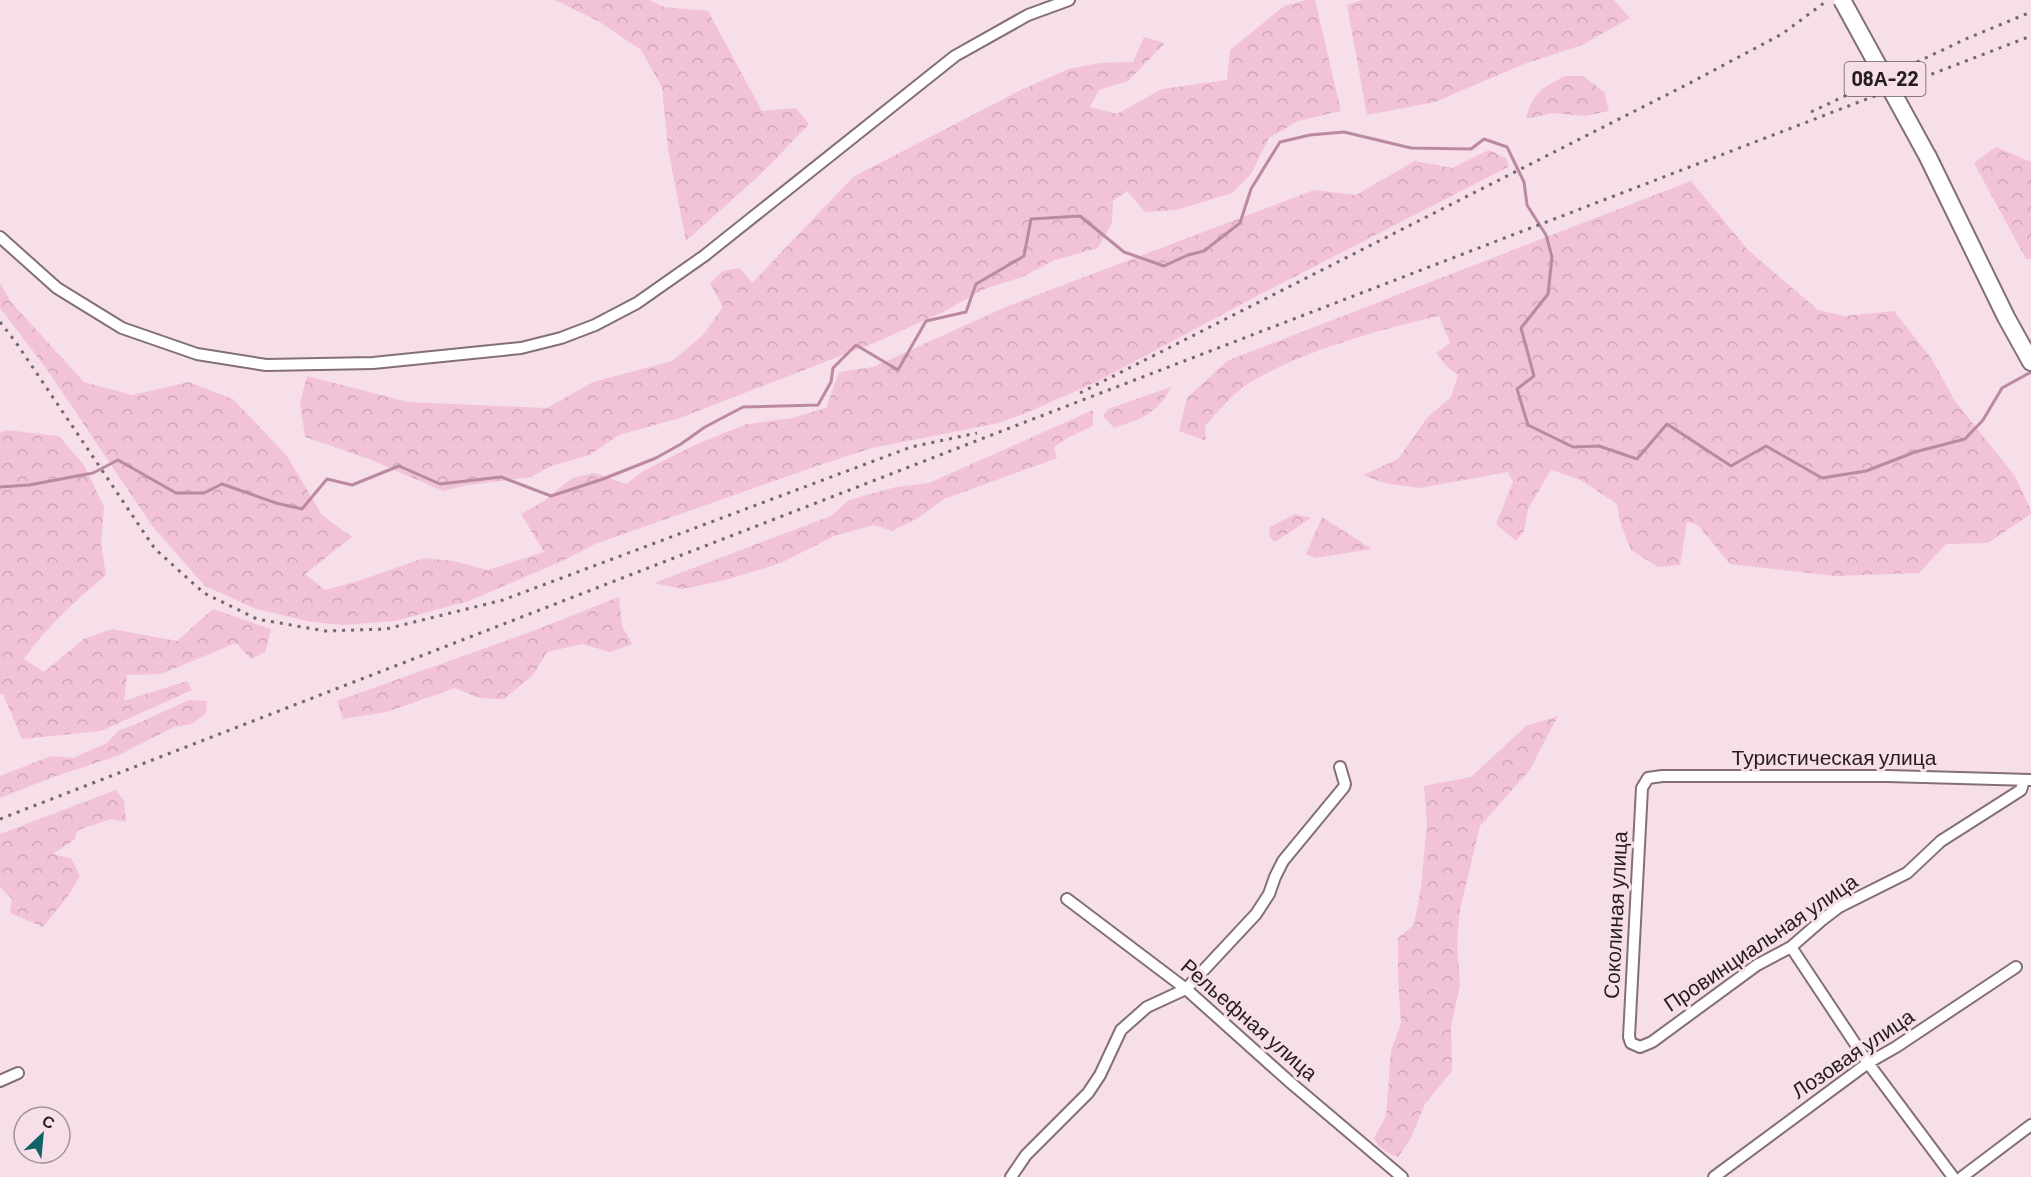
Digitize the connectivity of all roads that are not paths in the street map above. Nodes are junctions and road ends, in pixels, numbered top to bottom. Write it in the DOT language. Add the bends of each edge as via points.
graph roads {
  1 [pos="1069,0"];
  2 [pos="1842,0"];
  3 [pos="0,237"];
  4 [pos="2031,362"];
  5 [pos="1340,767"];
  6 [pos="2027,780"];
  7 [pos="1642,788"];
  8 [pos="1066,899"];
  9 [pos="1791,947"];
  10 [pos="2016,967"];
  11 [pos="1186,988"];
  12 [pos="1631,1043"];
  13 [pos="1868,1063"];
  14 [pos="18,1073"];
  15 [pos="0,1082"];
  16 [pos="2031,1125"];
  17 [pos="1011,1177"];
  18 [pos="1402,1177"];
  19 [pos="1713,1177"];
  20 [pos="1953,1177"];
  21 [pos="1962,1177"];
  1 -- 3 [label="street" via="1028,15 955,56 704,256 637,303 595,325 521,348 373,363 266,364 196,354 122,328 57,288"];
  2 -- 4 [label="highway, 08А-22, bridge" via="1928,157"];
  5 -- 11 [label="street" via="1344,787 1284,861 1256,914"];
  6 -- 7 [label="street, Туристическая улица" via="1662,776 1648,778"];
  6 -- 9 [label="street, Провинциальная улица" via="2020,790 1941,841 1907,873 1839,908"];
  7 -- 12 [label="street, Соколиная улица"];
  8 -- 11 [label="street, Рельефная улица"];
  9 -- 12 [label="street, Провинциальная улица" via="1757,966 1652,1042 1640,1047"];
  9 -- 13 [label="street"];
  10 -- 13 [label="street, Лозовая улица"];
  11 -- 17 [label="street" via="1147,1007 1121,1030 1088,1093 1026,1155"];
  11 -- 18 [label="street, Рельефная улица"];
  13 -- 19 [label="street, Лозовая улица"];
  13 -- 20 [label="street"];
  14 -- 15 [label="street"];
  16 -- 21 [label="street"];
}
